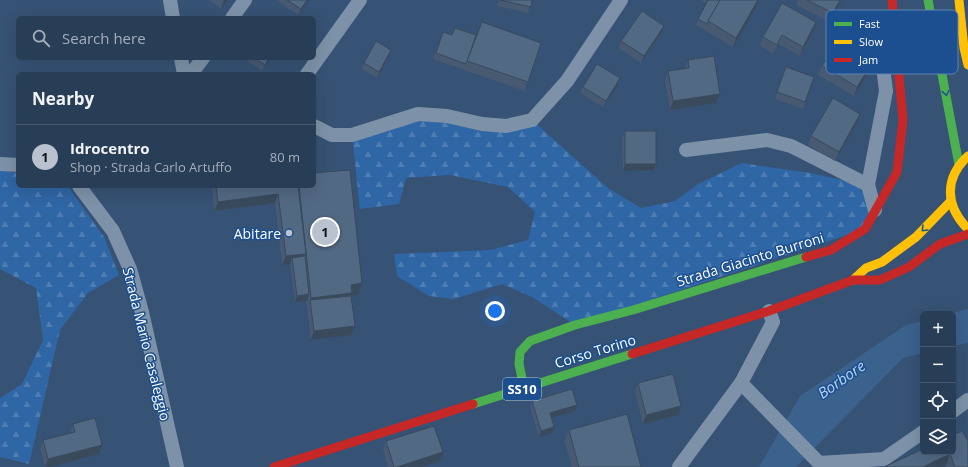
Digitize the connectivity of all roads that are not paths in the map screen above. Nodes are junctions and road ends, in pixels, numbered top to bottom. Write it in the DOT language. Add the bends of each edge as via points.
graph roads {
  1 [pos="170,0"];
  2 [pos="245,0"];
  3 [pos="360,0"];
  4 [pos="621,0"];
  5 [pos="892,0"];
  6 [pos="928,0"];
  7 [pos="959,0"];
  8 [pos="964,0"];
  9 [pos="893,10"];
  10 [pos="930,10"];
  11 [pos="968,12"];
  12 [pos="173,16"];
  13 [pos="233,16"];
  14 [pos="181,60"];
  15 [pos="202,60"];
  16 [pos="968,65"];
  17 [pos="184,72"];
  18 [pos="192,72"];
  19 [pos="308,72"];
  20 [pos="884,74"];
  21 [pos="899,74"];
  22 [pos="942,74"];
  23 [pos="316,127"];
  24 [pos="686,150"];
  25 [pos="968,156"];
  26 [pos="0,164"];
  27 [pos="16,165"];
  28 [pos="959,165"];
  29 [pos="868,185"];
  30 [pos="81,188"];
  31 [pos="951,201"];
  32 [pos="875,210"];
  33 [pos="968,229"];
  34 [pos="968,234"];
  35 [pos="854,280"];
  36 [pos="769,311"];
  37 [pos="741,383"];
  38 [pos="524,388"];
  39 [pos="968,400"];
  40 [pos="956,409"];
  41 [pos="920,434"];
  42 [pos="177,467"];
  43 [pos="274,467"];
  44 [pos="679,467"];
  1 -- 12 [label="street"];
  2 -- 13 [label="street"];
  3 -- 19 [label="street"];
  4 -- 23 [label="street" via="567,81 532,120 506,126 418,114 352,135 332,135"];
  5 -- 9 [label="main road, Strada Giacinto Burroni"];
  6 -- 10 [label="main road, one-way"];
  7 -- 16 [label="main road"];
  8 -- 11 [label="main road"];
  14 -- 17 [label="street"];
  15 -- 18 [label="street"];
  20 -- 29 [label="street" via="886,91"];
  21 -- 32 [label="main road, Strada Giacinto Burroni" via="903,120 897,172"];
  22 -- 28 [label="main road, one-way"];
  24 -- 29 [label="street" via="767,140 791,146"];
  25 -- 28 [label="main road"];
  26 -- 27 [label="street"];
  28 -- 31 [label="main road" via="950,186"];
  29 -- 32 [label="street"];
  30 -- 42 [label="street, Strada Mario Casaleggio" via="113,231 130,269"];
  31 -- 33 [label="main road" via="955,214"];
  31 -- 35 [label="main road, Corso Torino, one-way" via="916,237 882,262 866,268"];
  32 -- 38 [label="main road, Strada Giacinto Burroni" via="865,229 831,250 634,310 575,325 530,341 520,352 519,364"];
  34 -- 35 [label="main road, Corso Torino" via="940,244 909,267 880,280"];
  35 -- 36 [label="main road, Corso Torino / SS10"];
  36 -- 37 [label="street" via="773,322"];
  36 -- 38 [label="main road, Corso Torino / SS10"];
  37 -- 41 [label="street" via="819,462 884,459"];
  37 -- 44 [label="street"];
  38 -- 43 [label="main road, Corso Torino / SS10"];
  39 -- 40 [label="street"];
}
